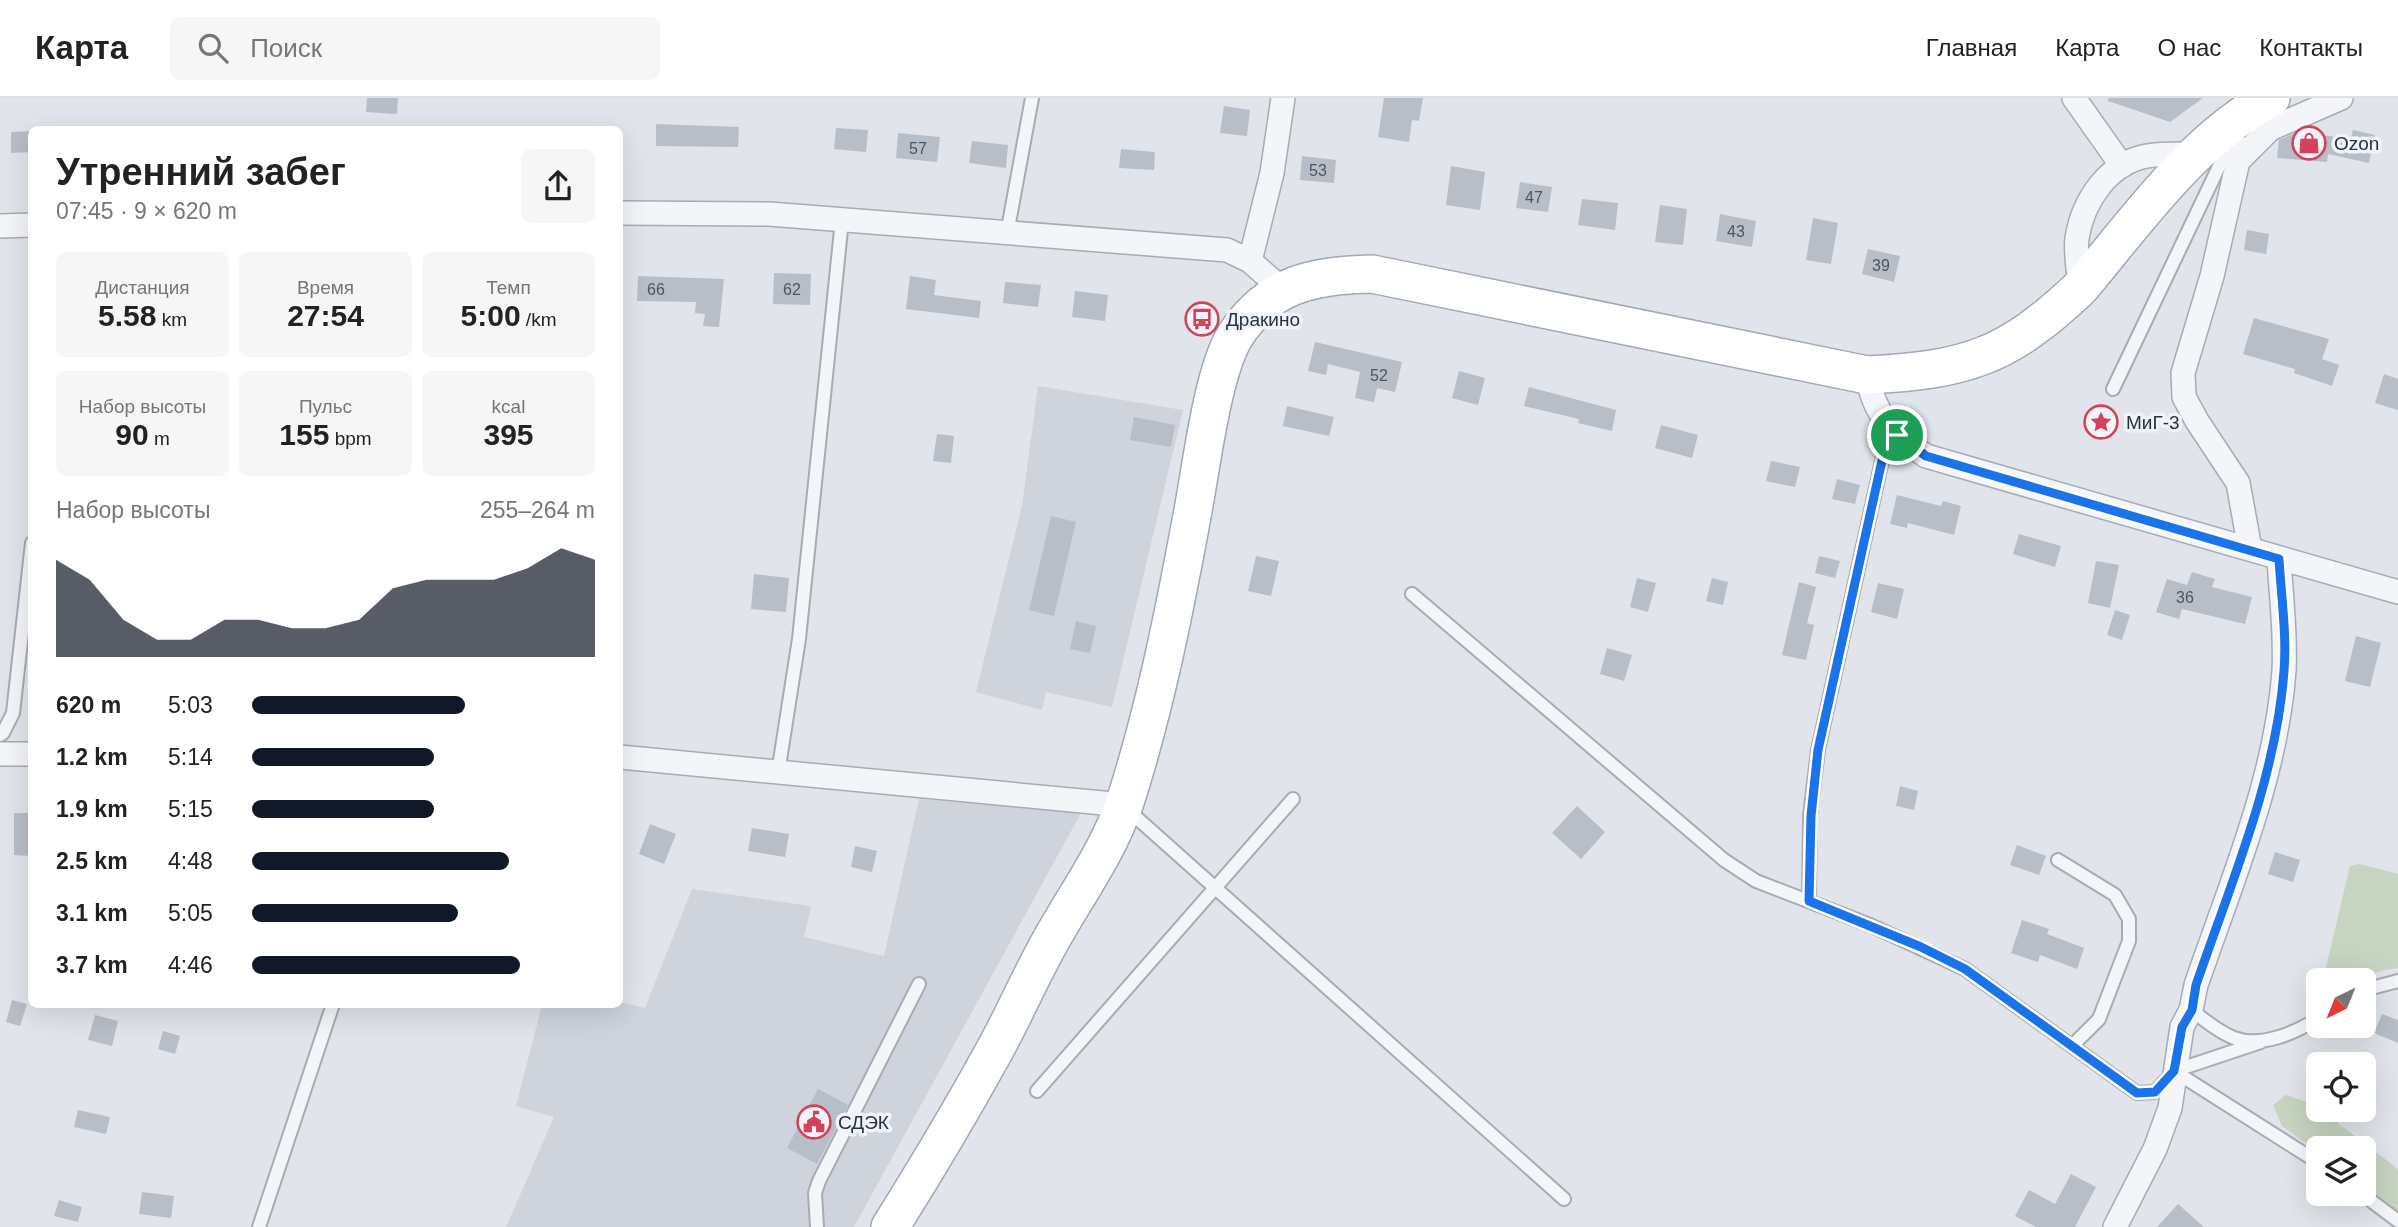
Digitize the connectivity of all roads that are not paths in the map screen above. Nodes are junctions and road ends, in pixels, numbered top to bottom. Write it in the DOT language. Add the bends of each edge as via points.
graph roads {
  1 [pos="1032,98"];
  2 [pos="1283,98"];
  3 [pos="2074,98"];
  4 [pos="2342,98"];
  5 [pos="2246,113"];
  6 [pos="2197,154"];
  7 [pos="2238,161"];
  8 [pos="2122,166"];
  9 [pos="623,213"];
  10 [pos="842,220"];
  11 [pos="28,225"];
  12 [pos="0,226"];
  13 [pos="1007,234"];
  14 [pos="1250,261"];
  15 [pos="2080,288"];
  16 [pos="1282,289"];
  17 [pos="1867,375"];
  18 [pos="2113,389"];
  19 [pos="1897,435"];
  20 [pos="2250,549"];
  21 [pos="2279,559"];
  22 [pos="28,579"];
  23 [pos="2398,592"];
  24 [pos="1412,594"];
  25 [pos="0,735"];
  26 [pos="0,754"];
  27 [pos="28,754"];
  28 [pos="623,757"];
  29 [pos="778,773"];
  30 [pos="1293,799"];
  31 [pos="1124,805"];
  32 [pos="2058,860"];
  33 [pos="1213,887"];
  34 [pos="1809,901"];
  35 [pos="2398,981"];
  36 [pos="919,984"];
  37 [pos="2376,987"];
  38 [pos="332,1008"];
  39 [pos="2192,1010"];
  40 [pos="2306,1026"];
  41 [pos="2261,1042"];
  42 [pos="2072,1046"];
  43 [pos="2174,1071"];
  44 [pos="1037,1091"];
  45 [pos="2306,1155"];
  46 [pos="1564,1199"];
  47 [pos="2376,1204"];
  48 [pos="2398,1221"];
  49 [pos="258,1227"];
  50 [pos="817,1227"];
  51 [pos="890,1227"];
  52 [pos="2115,1227"];
  1 -- 13 [label="lane"];
  2 -- 14 [label="street" via="1272,173"];
  3 -- 8 [label="street"];
  4 -- 7 [label="street" via="2270,129"];
  5 -- 6 [label="main road"];
  5 -- 7 [label="street"];
  5 -- 18 [label="lane"];
  6 -- 8 [label="street" via="2146,156"];
  6 -- 15 [label="main road"];
  7 -- 20 [label="street" via="2212,276 2183,373 2184,397 2238,483"];
  8 -- 15 [label="street" via="2099,183 2085,210 2077,239"];
  9 -- 10 [label="street" via="769,214"];
  10 -- 13 [label="street"];
  10 -- 29 [label="lane" via="799,639"];
  11 -- 12 [label="street"];
  13 -- 14 [label="street" via="1227,250"];
  14 -- 16 [label="street"];
  15 -- 17 [label="main road" via="2032,330 1997,352 1950,366"];
  16 -- 17 [label="main road" via="1330,275 1371,274"];
  16 -- 31 [label="main road" via="1245,322 1227,353 1172,625"];
  17 -- 19 [label="street" via="1871,396"];
  19 -- 20 [label="street" via="1926,456"];
  19 -- 34 [label="lane" via="1883,456 1818,750"];
  20 -- 21 [label="street"];
  21 -- 23 [label="street"];
  21 -- 39 [label="street" via="2284,668 2279,713 2265,781 2196,985"];
  22 -- 25 [label="lane" via="13,713"];
  24 -- 34 [label="lane" via="1724,860 1756,881"];
  26 -- 27 [label="street"];
  28 -- 29 [label="street"];
  29 -- 31 [label="street"];
  30 -- 33 [label="lane"];
  31 -- 33 [label="lane"];
  31 -- 51 [label="main road" via="989,1060"];
  32 -- 42 [label="lane" via="2116,895 2129,919 2129,941 2099,1019"];
  33 -- 44 [label="lane"];
  33 -- 46 [label="lane"];
  34 -- 42 [label="lane" via="1965,969"];
  35 -- 37 [label="lane"];
  36 -- 50 [label="lane" via="819,1181"];
  38 -- 49 [label="lane"];
  39 -- 41 [label="lane" via="2235,1039"];
  39 -- 43 [label="street" via="2182,1027"];
  40 -- 41 [label="lane"];
  41 -- 43 [label="lane"];
  42 -- 43 [label="lane" via="2137,1093 2155,1092"];
  43 -- 45 [label="lane"];
  43 -- 52 [label="street" via="2170,1108 2159,1139"];
  47 -- 48 [label="lane"];
}
